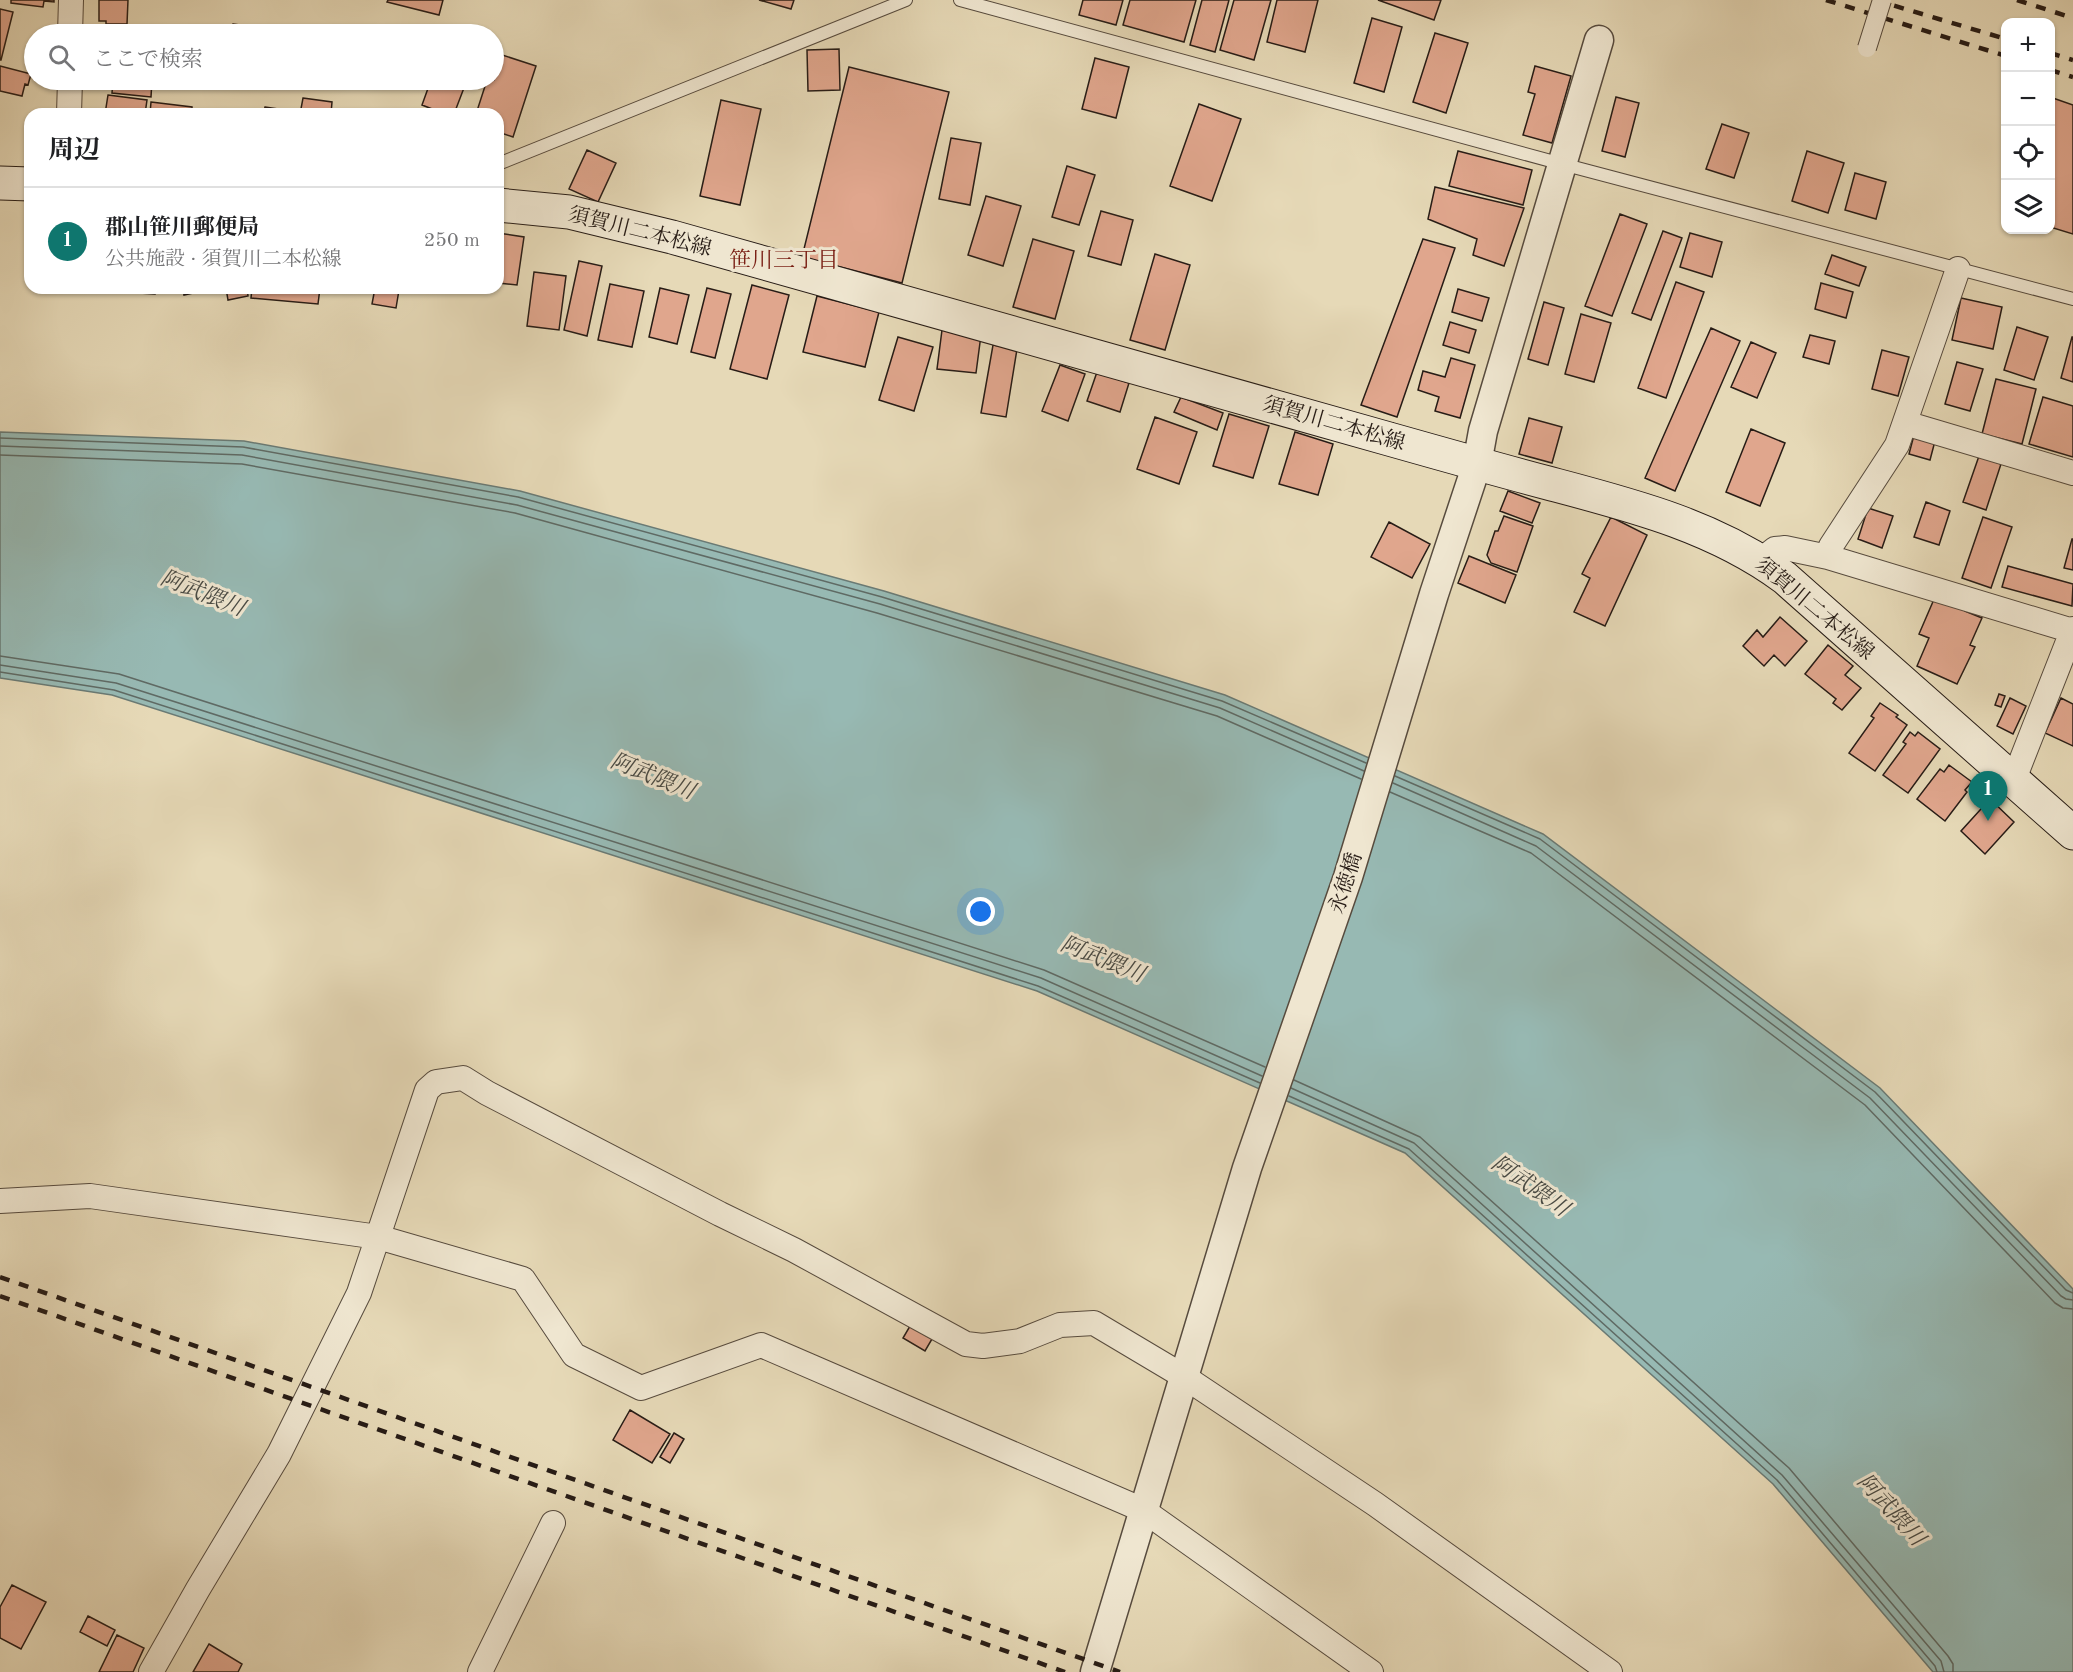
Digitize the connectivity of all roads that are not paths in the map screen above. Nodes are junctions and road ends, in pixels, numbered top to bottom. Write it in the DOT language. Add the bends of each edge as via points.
graph roads {
  1 [pos="71,0"];
  2 [pos="906,0"];
  3 [pos="960,0"];
  4 [pos="1882,0"];
  5 [pos="70,24"];
  6 [pos="1599,40"];
  7 [pos="1867,48"];
  8 [pos="69,90"];
  9 [pos="69,108"];
  10 [pos="504,162"];
  11 [pos="1562,164"];
  12 [pos="0,183"];
  13 [pos="24,184"];
  14 [pos="504,207"];
  15 [pos="1958,269"];
  16 [pos="2073,299"];
  17 [pos="1905,423"];
  18 [pos="1477,464"];
  19 [pos="2073,473"];
  20 [pos="1828,557"];
  21 [pos="1761,560"];
  22 [pos="2073,630"];
  23 [pos="2014,779"];
  24 [pos="2073,833"];
  25 [pos="0,1201"];
  26 [pos="378,1237"];
  27 [pos="1183,1376"];
  28 [pos="1143,1510"];
  29 [pos="553,1523"];
  30 [pos="152,1672"];
  31 [pos="480,1672"];
  32 [pos="1095,1672"];
  33 [pos="1371,1672"];
  34 [pos="1610,1672"];
  1 -- 5 [label="street"];
  2 -- 10 [label="lane"];
  3 -- 11 [label="lane"];
  4 -- 7 [label="street, bridge"];
  6 -- 11 [label="street, 永徳橋"];
  8 -- 9 [label="street"];
  11 -- 15 [label="lane"];
  11 -- 18 [label="street, 永徳橋" via="1483,431"];
  12 -- 13 [label="main road"];
  14 -- 18 [label="main road, 須賀川二本松線" via="568,212 672,237"];
  15 -- 16 [label="lane"];
  15 -- 17 [label="street"];
  17 -- 19 [label="street"];
  17 -- 20 [label="street" via="1897,445 1831,546"];
  18 -- 21 [label="main road, 須賀川二本松線" via="1645,509 1726,541"];
  18 -- 27 [label="street, 永徳橋" via="1348,877 1247,1168"];
  20 -- 21 [label="street" via="1785,548 1775,549"];
  20 -- 22 [label="street"];
  21 -- 23 [label="main road, 須賀川二本松線"];
  22 -- 23 [label="street"];
  23 -- 24 [label="main road, 須賀川二本松線"];
  25 -- 26 [label="street" via="90,1196"];
  26 -- 27 [label="street" via="428,1090 436,1082 462,1078 966,1344 1020,1341 1060,1325 1094,1323"];
  26 -- 28 [label="street" via="523,1279 574,1355 641,1388 761,1345"];
  26 -- 30 [label="street" via="359,1293 292,1431"];
  27 -- 28 [label="street, 永徳橋"];
  27 -- 34 [label="street" via="1375,1504"];
  28 -- 32 [label="street, 永徳橋"];
  28 -- 33 [label="street"];
  29 -- 31 [label="street"];
}
